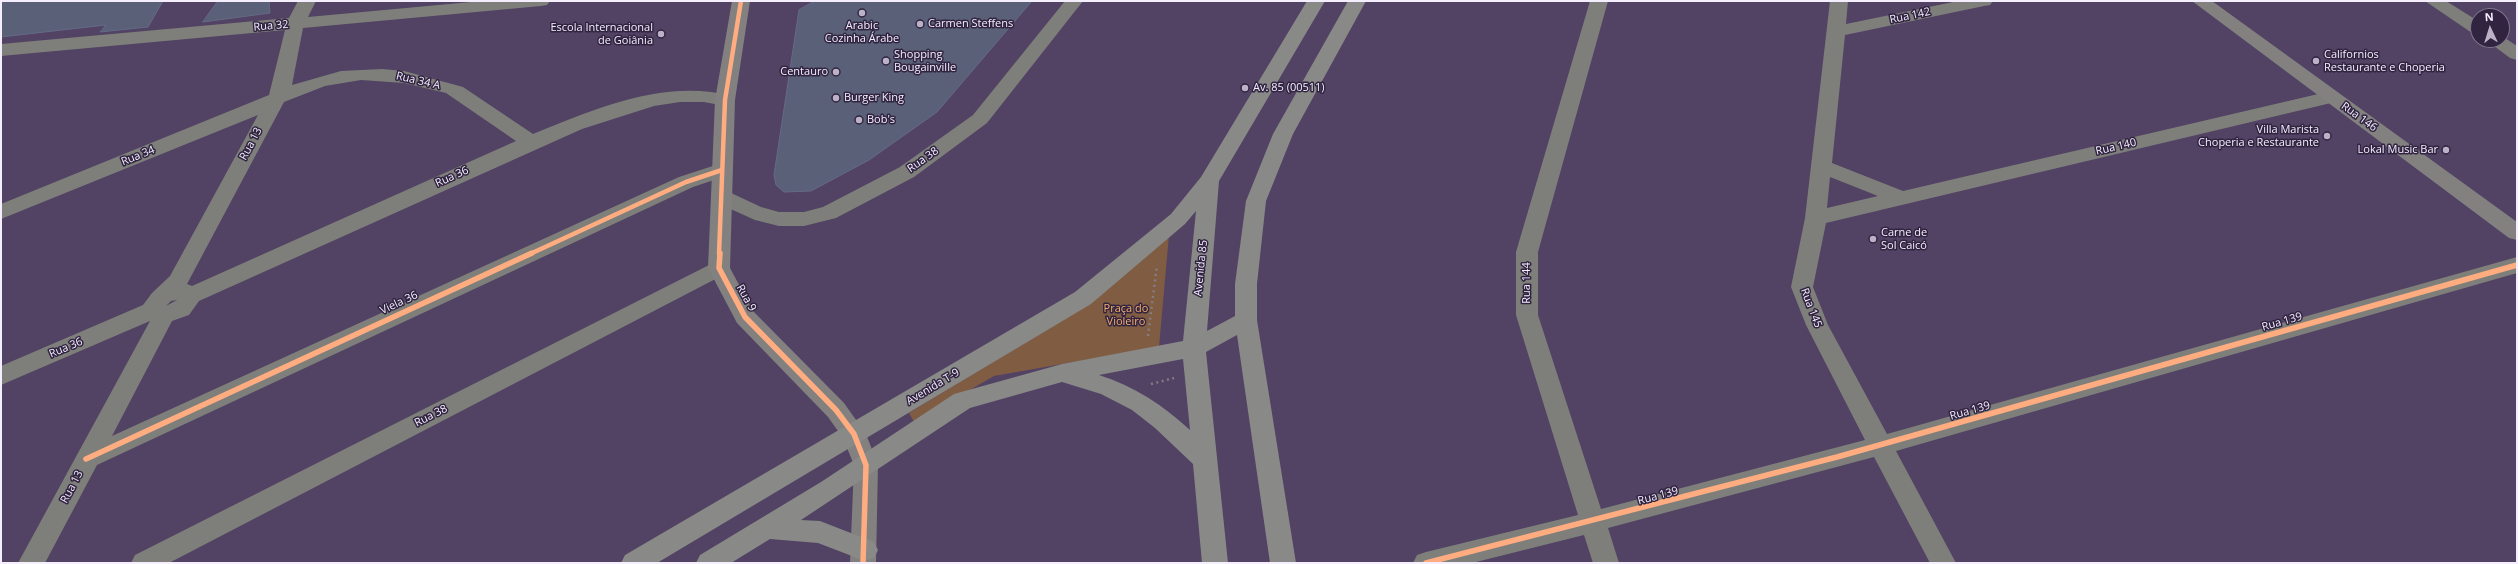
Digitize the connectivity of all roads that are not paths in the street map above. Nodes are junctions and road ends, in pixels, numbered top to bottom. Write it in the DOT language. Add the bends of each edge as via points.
graph roads {
  1 [pos="307,1"];
  2 [pos="541,1"];
  3 [pos="742,1"];
  4 [pos="1074,1"];
  5 [pos="1316,1"];
  6 [pos="1357,1"];
  7 [pos="1599,1"];
  8 [pos="1839,1"];
  9 [pos="1937,1"];
  10 [pos="1984,1"];
  11 [pos="2201,1"];
  12 [pos="2434,1"];
  13 [pos="1961,5"];
  14 [pos="295,24"];
  15 [pos="2470,24"];
  16 [pos="1836,31"];
  17 [pos="2508,48"];
  18 [pos="1,50"];
  19 [pos="2517,54"];
  20 [pos="282,93"];
  21 [pos="2331,97"];
  22 [pos="725,100"];
  23 [pos="531,142"];
  24 [pos="1821,166"];
  25 [pos="722,170"];
  26 [pos="1210,181"];
  27 [pos="722,197"];
  28 [pos="1902,198"];
  29 [pos="1,212"];
  30 [pos="1816,218"];
  31 [pos="2517,233"];
  32 [pos="2517,265"];
  33 [pos="718,268"];
  34 [pos="171,303"];
  35 [pos="1246,320"];
  36 [pos="1194,348"];
  37 [pos="1062,373"];
  38 [pos="1,376"];
  39 [pos="854,434"];
  40 [pos="1881,447"];
  41 [pos="86,459"];
  42 [pos="1205,460"];
  43 [pos="866,465"];
  44 [pos="1593,523"];
  45 [pos="766,528"];
  46 [pos="864,557"];
  47 [pos="31,563"];
  48 [pos="144,563"];
  49 [pos="634,563"];
  50 [pos="709,563"];
  51 [pos="1215,563"];
  52 [pos="1283,563"];
  53 [pos="1426,563"];
  54 [pos="1606,563"];
  55 [pos="1943,563"];
  1 -- 14 [label="street, Rua 13"];
  2 -- 14 [label="street, Rua 32"];
  3 -- 22 [label="street"];
  4 -- 27 [label="street, Rua 38" via="980,119 907,172 829,213 804,219 779,219 756,213"];
  5 -- 26 [label="main road, Avenida 85"];
  6 -- 35 [label="main road" via="1283,134 1256,201 1246,284"];
  7 -- 44 [label="street, Rua 144" via="1527,252 1527,315"];
  8 -- 16 [label="street, Rua 145"];
  9 -- 13 [label="street"];
  10 -- 13 [label="street, Rua 142"];
  11 -- 21 [label="street, Rua 146"];
  12 -- 15 [label="street"];
  13 -- 16 [label="street, Rua 142"];
  14 -- 18 [label="street, Rua 32"];
  14 -- 20 [label="street, Rua 13"];
  16 -- 24 [label="street, Rua 145"];
  17 -- 19 [label="street"];
  20 -- 23 [label="street, Rua 34 A" via="327,79 370,74 406,76 455,90"];
  20 -- 29 [label="street, Rua 34" via="260,107"];
  20 -- 34 [label="street, Rua 13"];
  21 -- 28 [label="street, Rua 140"];
  21 -- 31 [label="street, Rua 146"];
  22 -- 23 [label="street, Rua 36" via="713,96 694,97 637,105 584,120"];
  22 -- 25 [label="street"];
  23 -- 34 [label="street, Rua 36"];
  24 -- 28 [label="street"];
  24 -- 30 [label="street, Rua 145"];
  25 -- 27 [label="street"];
  25 -- 41 [label="street, Viela 36" via="679,185"];
  26 -- 36 [label="main road, Avenida 85"];
  26 -- 39 [label="main road, Avenida T-9" via="1178,219 1083,298"];
  27 -- 33 [label="street"];
  28 -- 30 [label="street, Rua 140"];
  30 -- 40 [label="street, Rua 145" via="1802,287 1817,325"];
  32 -- 40 [label="street, Rua 139"];
  33 -- 39 [label="street, Rua 9" via="745,318 836,410"];
  33 -- 48 [label="street, Rua 38"];
  34 -- 38 [label="street, Rua 36" via="150,318 132,320"];
  34 -- 41 [label="street, Rua 13"];
  35 -- 36 [label="main road"];
  35 -- 52 [label="main road"];
  36 -- 37 [label="main road"];
  36 -- 42 [label="main road, Avenida 85"];
  37 -- 42 [label="main road" via="1115,390 1147,408"];
  37 -- 43 [label="main road" via="962,402"];
  39 -- 43 [label="street, Rua 9"];
  39 -- 49 [label="main road, Avenida T-9"];
  40 -- 44 [label="street, Rua 139"];
  40 -- 55 [label="street, Rua 145"];
  41 -- 47 [label="street, Rua 13"];
  42 -- 51 [label="main road, Avenida 85"];
  43 -- 45 [label="main road"];
  43 -- 46 [label="street, Rua 9"];
  44 -- 53 [label="street, Rua 139"];
  44 -- 54 [label="street, Rua 144"];
  45 -- 46 [label="main road" via="820,532"];
  45 -- 50 [label="main road"];
}
